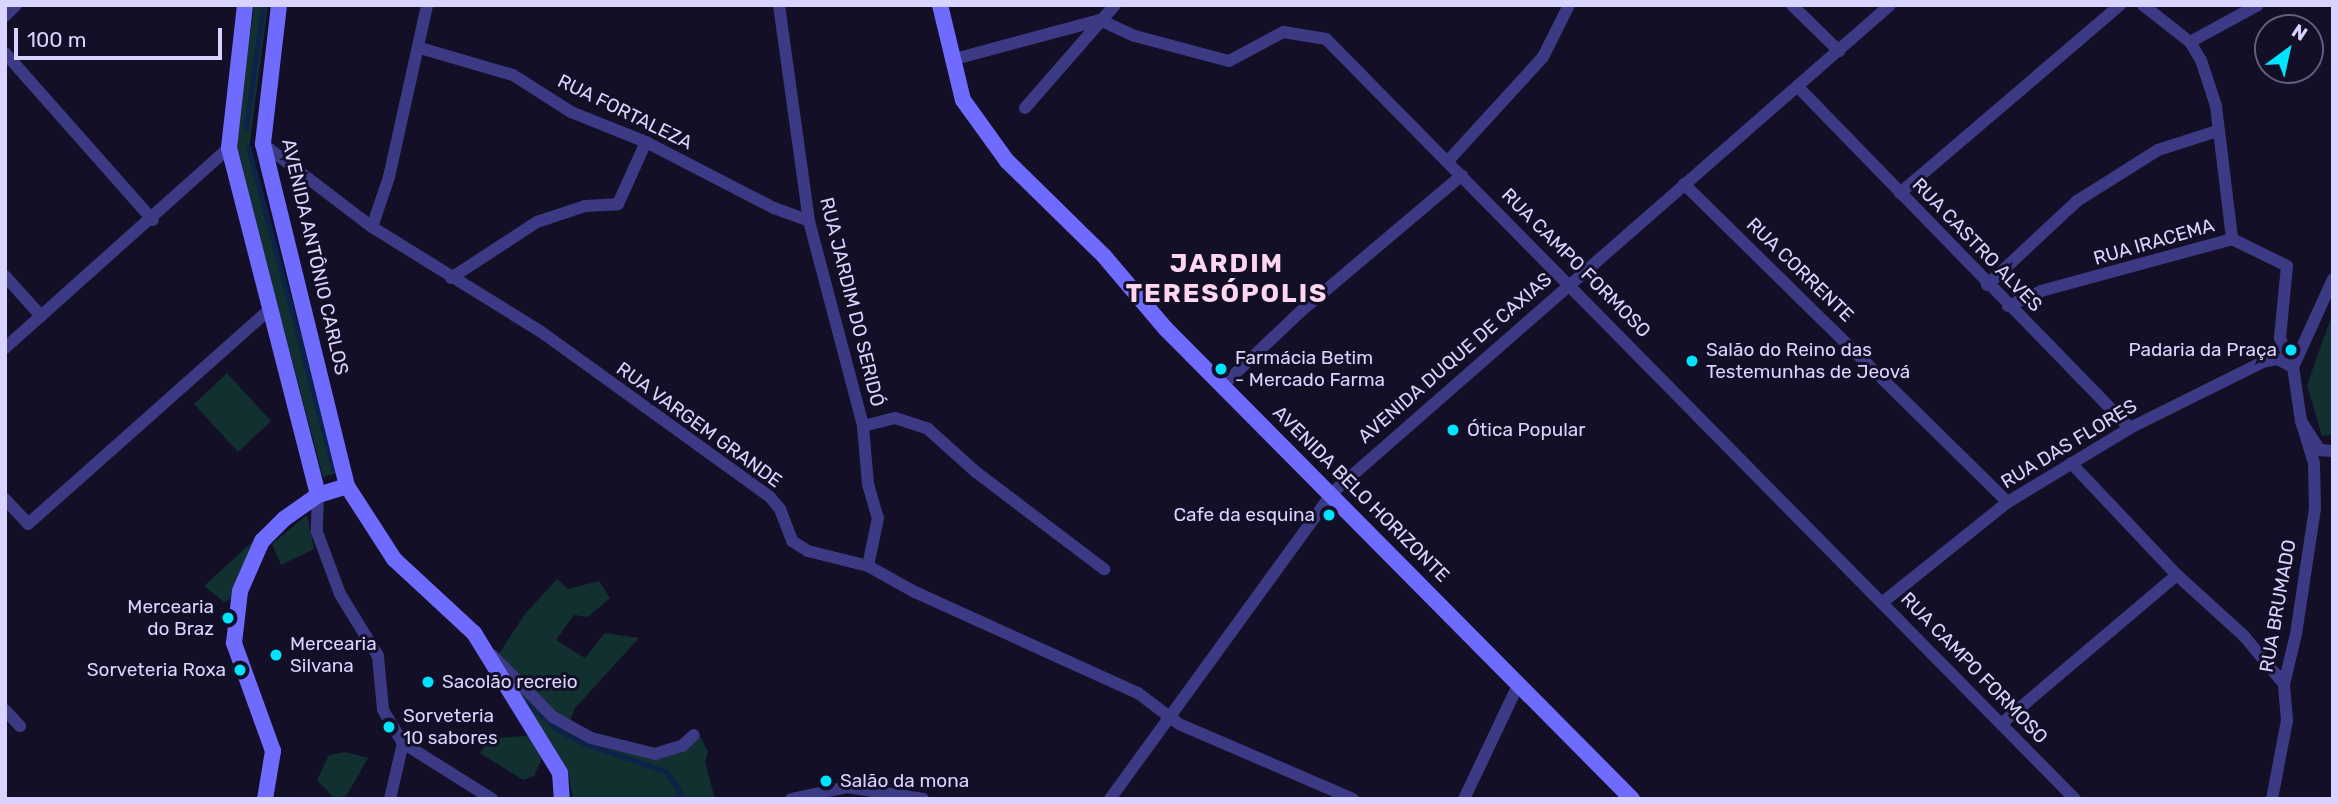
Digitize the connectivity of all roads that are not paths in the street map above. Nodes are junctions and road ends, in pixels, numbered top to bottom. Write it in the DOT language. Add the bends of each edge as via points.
graph roads {
  1 [pos="16,5"];
  2 [pos="245,5"];
  3 [pos="279,5"];
  4 [pos="426,5"];
  5 [pos="779,5"];
  6 [pos="940,5"];
  7 [pos="1115,5"];
  8 [pos="1569,5"];
  9 [pos="1792,5"];
  10 [pos="1890,5"];
  11 [pos="2120,5"];
  12 [pos="2143,5"];
  13 [pos="2258,5"];
  14 [pos="5,16"];
  15 [pos="1100,20"];
  16 [pos="2190,42"];
  17 [pos="420,48"];
  18 [pos="1839,51"];
  19 [pos="5,53"];
  20 [pos="951,60"];
  21 [pos="1798,87"];
  22 [pos="1025,108"];
  23 [pos="2217,131"];
  24 [pos="646,142"];
  25 [pos="263,144"];
  26 [pos="229,148"];
  27 [pos="1448,161"];
  28 [pos="1462,175"];
  29 [pos="1684,184"];
  30 [pos="1900,193"];
  31 [pos="153,220"];
  32 [pos="809,221"];
  33 [pos="372,227"];
  34 [pos="2232,239"];
  35 [pos="5,276"];
  36 [pos="451,278"];
  37 [pos="2333,279"];
  38 [pos="1569,284"];
  39 [pos="1987,285"];
  40 [pos="2008,306"];
  41 [pos="271,308"];
  42 [pos="41,316"];
  43 [pos="5,348"];
  44 [pos="2293,367"];
  45 [pos="1223,385"];
  46 [pos="2301,421"];
  47 [pos="863,426"];
  48 [pos="2130,428"];
  49 [pos="2333,451"];
  50 [pos="2071,463"];
  51 [pos="347,486"];
  52 [pos="1332,493"];
  53 [pos="318,495"];
  54 [pos="5,499"];
  55 [pos="2008,502"];
  56 [pos="868,566"];
  57 [pos="1104,569"];
  58 [pos="2177,575"];
  59 [pos="1883,602"];
  60 [pos="481,644"];
  61 [pos="1519,683"];
  62 [pos="2284,684"];
  63 [pos="5,710"];
  64 [pos="1169,715"];
  65 [pos="2001,724"];
  66 [pos="20,726"];
  67 [pos="694,735"];
  68 [pos="403,743"];
  69 [pos="1629,798"];
  70 [pos="265,799"];
  71 [pos="390,799"];
  72 [pos="492,799"];
  73 [pos="562,799"];
  74 [pos="792,799"];
  75 [pos="923,799"];
  76 [pos="1110,799"];
  77 [pos="1353,799"];
  78 [pos="1464,799"];
  79 [pos="2075,799"];
  80 [pos="2272,799"];
  1 -- 14 [label="street"];
  2 -- 26 [label="street"];
  3 -- 25 [label="street, AVENIDA ANTÔNIO CARLOS"];
  4 -- 17 [label="street"];
  5 -- 32 [label="street, RUA JARDIM DO SERIDÓ"];
  6 -- 20 [label="street, AVENIDA BELO HORIZONTE"];
  7 -- 15 [label="street"];
  8 -- 27 [label="street" via="1559,33 1543,57"];
  9 -- 18 [label="street"];
  10 -- 18 [label="street, AVENIDA DUQUE DE CAXIAS"];
  11 -- 30 [label="street"];
  12 -- 16 [label="street"];
  13 -- 16 [label="street"];
  15 -- 20 [label="street"];
  15 -- 22 [label="street"];
  15 -- 27 [label="street, RUA CAMPO FORMOSO" via="1135,36 1229,61 1283,32 1326,39"];
  16 -- 23 [label="street" via="2211,92"];
  17 -- 24 [label="street, RUA FORTALEZA" via="513,75 571,112"];
  17 -- 33 [label="street"];
  18 -- 21 [label="street, AVENIDA DUQUE DE CAXIAS"];
  19 -- 31 [label="street"];
  20 -- 45 [label="street, AVENIDA BELO HORIZONTE" via="963,100 1007,162 1104,256 1141,303"];
  21 -- 29 [label="street, AVENIDA DUQUE DE CAXIAS"];
  21 -- 30 [label="street, RUA CASTRO ALVES"];
  23 -- 34 [label="street"];
  23 -- 39 [label="street" via="2158,150 2077,201"];
  24 -- 32 [label="street, RUA FORTALEZA" via="774,208"];
  24 -- 36 [label="street" via="618,204 585,206 537,222"];
  25 -- 33 [label="street, RUA VARGEM GRANDE"];
  25 -- 51 [label="street, AVENIDA ANTÔNIO CARLOS"];
  26 -- 31 [label="street"];
  26 -- 41 [label="street"];
  27 -- 28 [label="street, RUA CAMPO FORMOSO"];
  28 -- 38 [label="street, RUA CAMPO FORMOSO"];
  28 -- 45 [label="street" via="1300,312"];
  29 -- 38 [label="street, AVENIDA DUQUE DE CAXIAS"];
  29 -- 55 [label="street, RUA CORRENTE"];
  30 -- 39 [label="street, RUA CASTRO ALVES"];
  31 -- 42 [label="street"];
  32 -- 47 [label="street, RUA JARDIM DO SERIDÓ"];
  33 -- 36 [label="street, RUA VARGEM GRANDE"];
  34 -- 40 [label="street, RUA IRACEMA" via="2041,291"];
  34 -- 44 [label="street, RUA IRACEMA" via="2287,265 2280,338"];
  35 -- 42 [label="street"];
  36 -- 56 [label="street, RUA VARGEM GRANDE" via="540,331 615,390 770,498 780,509 792,541 808,551"];
  37 -- 44 [label="street"];
  38 -- 52 [label="street, AVENIDA DUQUE DE CAXIAS"];
  38 -- 59 [label="street, RUA CAMPO FORMOSO"];
  39 -- 40 [label="street, RUA CASTRO ALVES"];
  40 -- 48 [label="street, RUA CASTRO ALVES"];
  41 -- 53 [label="street"];
  41 -- 54 [label="street" via="28,524"];
  42 -- 43 [label="street"];
  44 -- 46 [label="street, RUA BRUMADO"];
  44 -- 48 [label="street, RUA DAS FLORES" via="2277,359 2263,362"];
  45 -- 52 [label="street, AVENIDA BELO HORIZONTE"];
  46 -- 49 [label="street" via="2320,450"];
  46 -- 62 [label="street, RUA BRUMADO" via="2314,463 2315,508"];
  47 -- 56 [label="street, RUA JARDIM DO SERIDÓ" via="877,518"];
  47 -- 57 [label="street" via="895,418 928,429 976,472"];
  48 -- 50 [label="street, RUA DAS FLORES"];
  50 -- 55 [label="street, RUA DAS FLORES"];
  50 -- 58 [label="street"];
  51 -- 53 [label="street"];
  51 -- 60 [label="street, AVENIDA ANTÔNIO CARLOS" via="394,559"];
  52 -- 61 [label="street, AVENIDA BELO HORIZONTE"];
  52 -- 64 [label="street, AVENIDA DUQUE DE CAXIAS"];
  53 -- 68 [label="street" via="317,531 340,594 378,656 383,710"];
  53 -- 70 [label="street" via="262,541 250,562 236,610 234,643 273,751"];
  55 -- 59 [label="street, RUA DAS FLORES"];
  56 -- 64 [label="street, RUA VARGEM GRANDE" via="915,592 1138,692"];
  58 -- 62 [label="street" via="2244,636"];
  58 -- 65 [label="street"];
  59 -- 65 [label="street, RUA CAMPO FORMOSO"];
  60 -- 67 [label="street" via="553,717 591,738 655,754 682,746"];
  60 -- 73 [label="street, AVENIDA ANTÔNIO CARLOS" via="560,774"];
  61 -- 69 [label="street, AVENIDA BELO HORIZONTE"];
  61 -- 78 [label="street"];
  62 -- 80 [label="street, RUA BRUMADO" via="2287,720"];
  63 -- 66 [label="street"];
  64 -- 76 [label="street, AVENIDA DUQUE DE CAXIAS"];
  64 -- 77 [label="street, RUA VARGEM GRANDE" via="1202,735"];
  65 -- 79 [label="street, RUA CAMPO FORMOSO"];
  68 -- 71 [label="street"];
  68 -- 72 [label="street"];
  74 -- 75 [label="street" via="847,787"];
}
